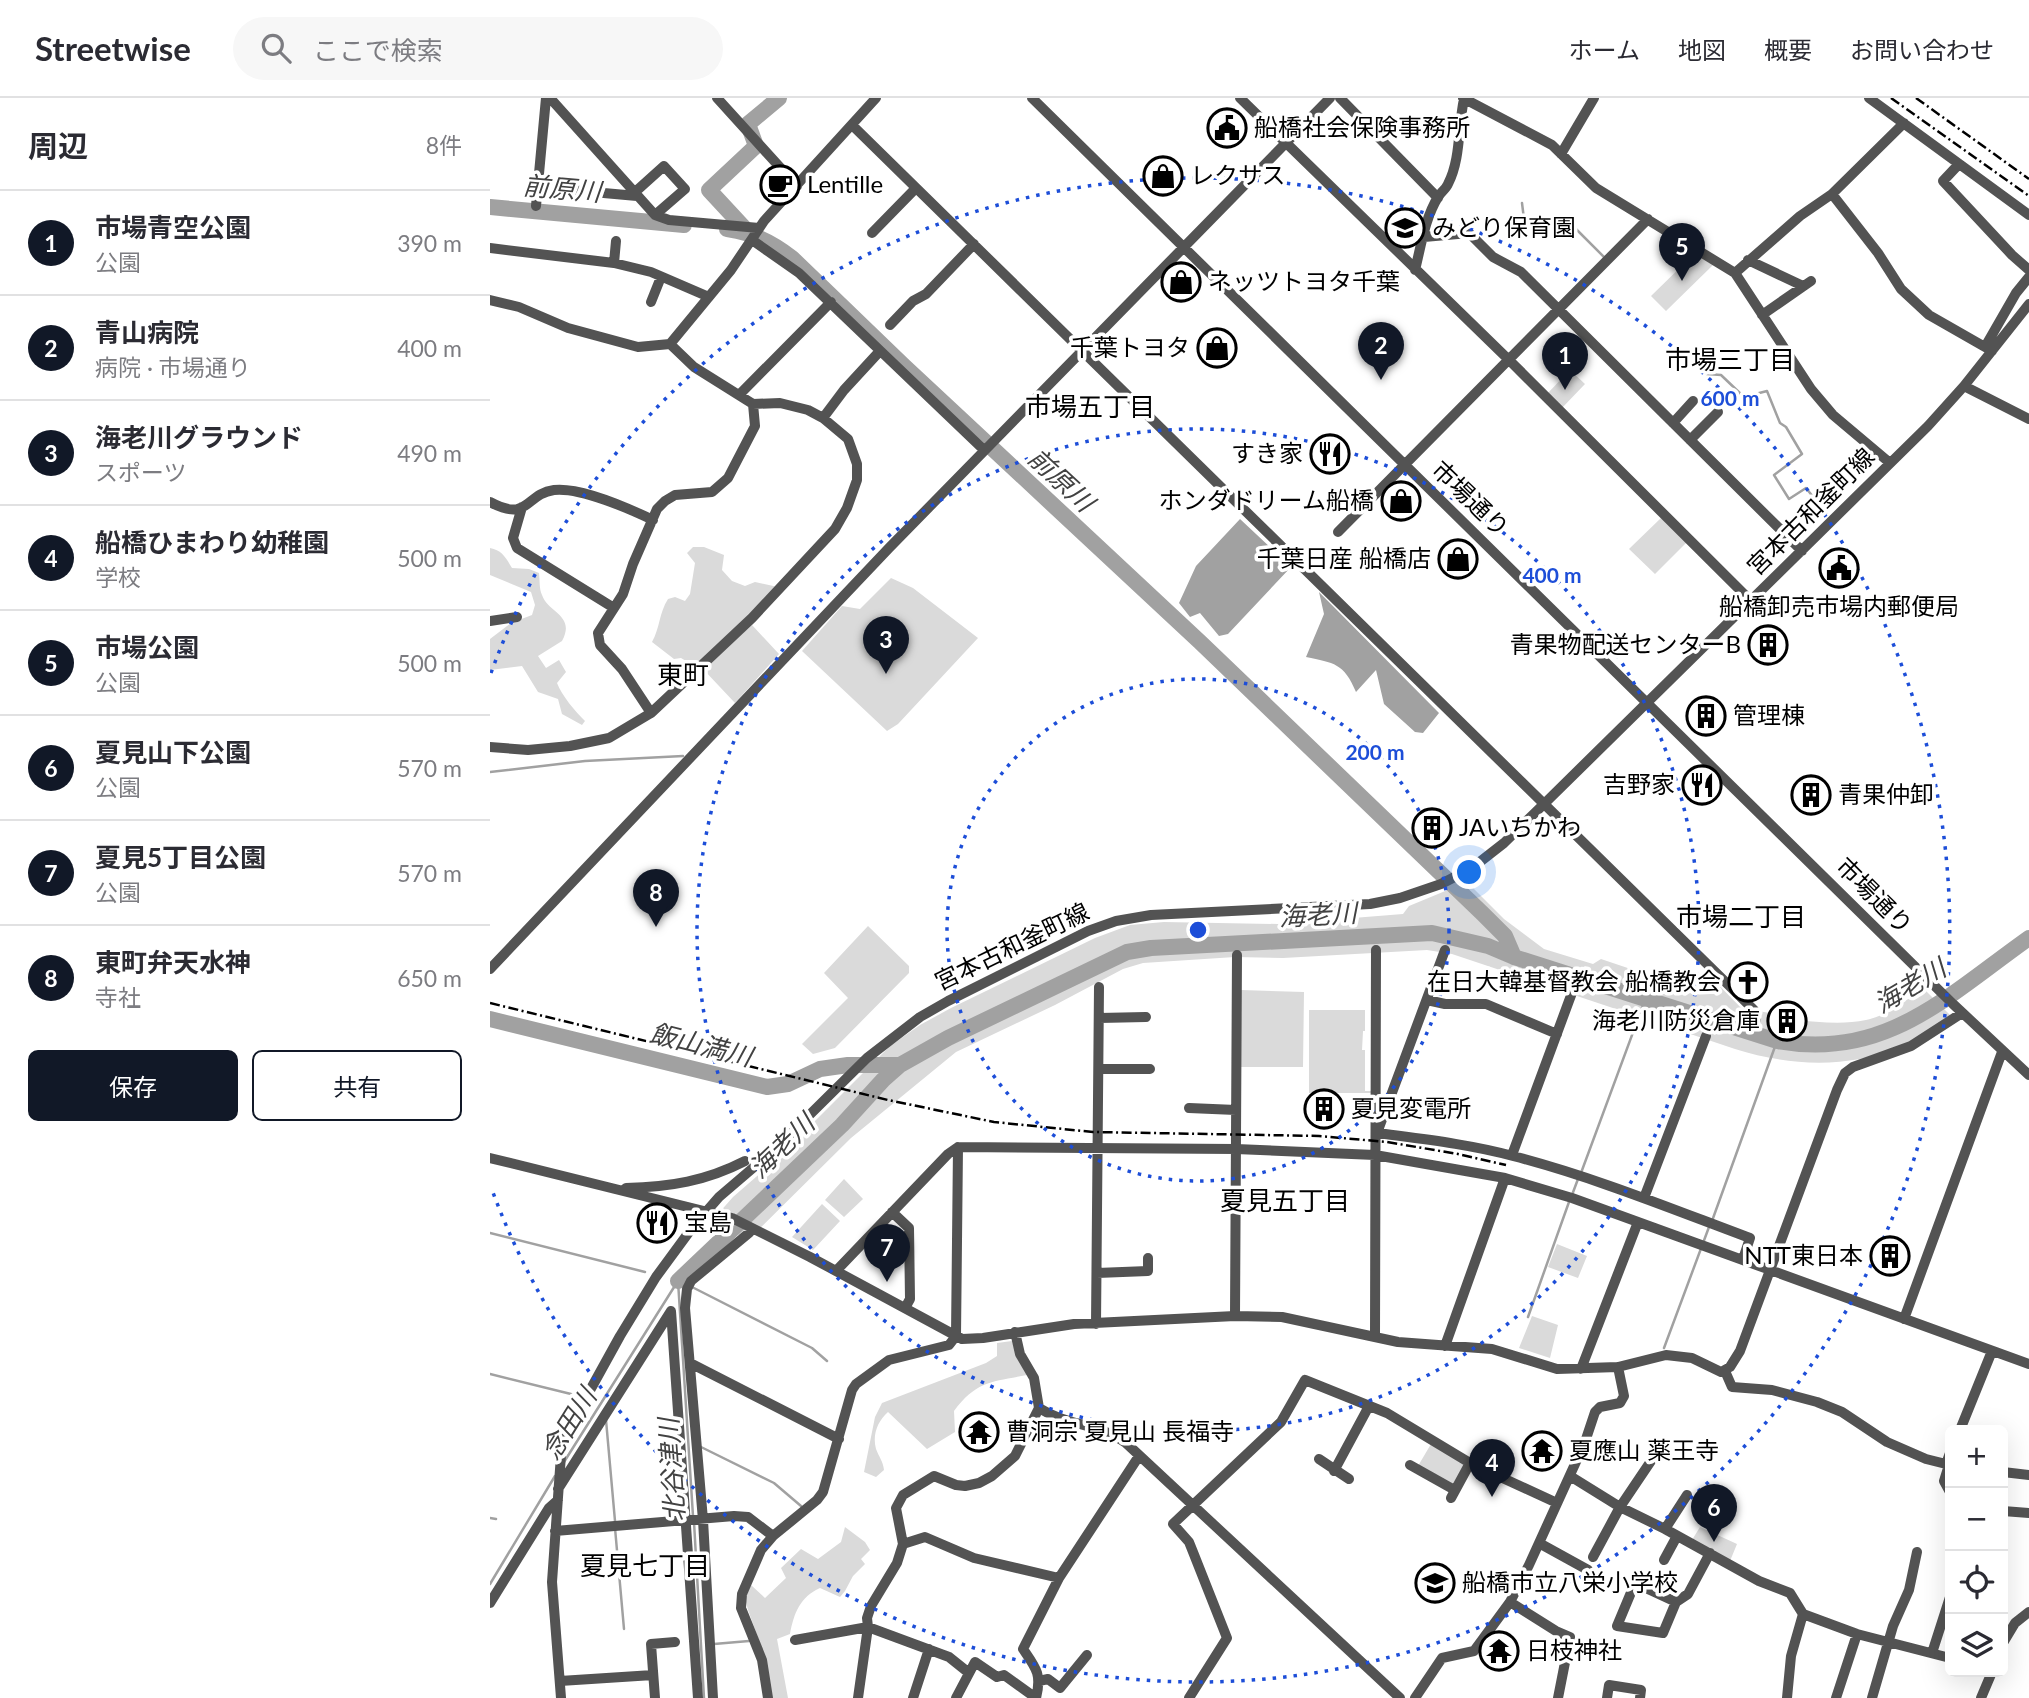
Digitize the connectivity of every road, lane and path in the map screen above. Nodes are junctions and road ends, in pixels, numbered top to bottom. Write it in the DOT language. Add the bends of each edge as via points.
graph roads {
  1 [pos="548,98"];
  2 [pos="717,98"];
  3 [pos="1032,98"];
  4 [pos="1240,98"];
  5 [pos="1330,98"];
  6 [pos="1340,98"];
  7 [pos="1464,98"];
  8 [pos="1594,98"];
  9 [pos="1869,98"];
  10 [pos="869,101"];
  11 [pos="1904,123"];
  12 [pos="852,125"];
  13 [pos="1286,144"];
  14 [pos="1560,154"];
  15 [pos="1959,163"];
  16 [pos="797,186"];
  17 [pos="537,187"];
  18 [pos="916,188"];
  19 [pos="1832,194"];
  20 [pos="636,195"];
  21 [pos="1438,198"];
  22 [pos="536,206"];
  23 [pos="655,215"];
  24 [pos="2029,215"];
  25 [pos="1648,219"];
  26 [pos="872,233"];
  27 [pos="755,234"];
  28 [pos="1424,237"];
  29 [pos="616,241"];
  30 [pos="974,244"];
  31 [pos="1184,247"];
  32 [pos="490,248"];
  33 [pos="1748,260"];
  34 [pos="614,263"];
  35 [pos="1415,270"];
  36 [pos="2029,270"];
  37 [pos="1735,273"];
  38 [pos="662,277"];
  39 [pos="2029,277"];
  40 [pos="709,297"];
  41 [pos="490,300"];
  42 [pos="651,302"];
  43 [pos="831,302"];
  44 [pos="2029,304"];
  45 [pos="1558,310"];
  46 [pos="1762,315"];
  47 [pos="890,325"];
  48 [pos="670,344"];
  49 [pos="1988,349"];
  50 [pos="1083,351"];
  51 [pos="879,352"];
  52 [pos="1509,360"];
  53 [pos="1964,386"];
  54 [pos="739,396"];
  55 [pos="1693,401"];
  56 [pos="753,404"];
  57 [pos="1718,412"];
  58 [pos="823,418"];
  59 [pos="2029,419"];
  60 [pos="1673,423"];
  61 [pos="1690,440"];
  62 [pos="985,449"];
  63 [pos="1890,463"];
  64 [pos="1406,465"];
  65 [pos="490,502"];
  66 [pos="522,507"];
  67 [pos="653,520"];
  68 [pos="1338,532"];
  69 [pos="1802,551"];
  70 [pos="1751,601"];
  71 [pos="614,608"];
  72 [pos="517,617"];
  73 [pos="490,621"];
  74 [pos="1648,703"];
  75 [pos="651,713"];
  76 [pos="490,747"];
  77 [pos="1545,803"];
  78 [pos="1376,950"];
  79 [pos="1445,950"];
  80 [pos="1237,955"];
  81 [pos="490,969"];
  82 [pos="1099,987"];
  83 [pos="1573,990"];
  84 [pos="1427,1000"];
  85 [pos="1962,1013"];
  86 [pos="1146,1017"];
  87 [pos="1099,1018"];
  88 [pos="1756,1020"];
  89 [pos="1557,1034"];
  90 [pos="1706,1036"];
  91 [pos="2002,1052"];
  92 [pos="1099,1069"];
  93 [pos="1150,1069"];
  94 [pos="2029,1075"];
  95 [pos="1189,1108"];
  96 [pos="1236,1110"];
  97 [pos="1377,1133"];
  98 [pos="958,1147"];
  99 [pos="1099,1148"];
  100 [pos="1236,1149"];
  101 [pos="1375,1155"];
  102 [pos="1512,1155"];
  103 [pos="490,1158"];
  104 [pos="745,1161"];
  105 [pos="1505,1178"];
  106 [pos="615,1189"];
  107 [pos="1644,1198"];
  108 [pos="705,1212"];
  109 [pos="892,1212"];
  110 [pos="1638,1222"];
  111 [pos="748,1229"];
  112 [pos="1148,1258"];
  113 [pos="1742,1259"];
  114 [pos="1770,1269"];
  115 [pos="836,1271"];
  116 [pos="1097,1273"];
  117 [pos="905,1308"];
  118 [pos="1235,1316"];
  119 [pos="1904,1319"];
  120 [pos="1097,1324"];
  121 [pos="1015,1332"];
  122 [pos="956,1336"];
  123 [pos="1375,1336"];
  124 [pos="1445,1346"];
  125 [pos="1992,1351"];
  126 [pos="690,1363"];
  127 [pos="2029,1364"];
  128 [pos="1618,1367"];
  129 [pos="1581,1369"];
  130 [pos="1725,1371"];
  131 [pos="1369,1406"];
  132 [pos="1039,1408"];
  133 [pos="1962,1425"];
  134 [pos="839,1439"];
  135 [pos="1139,1456"];
  136 [pos="1319,1459"];
  137 [pos="1651,1461"];
  138 [pos="1470,1463"];
  139 [pos="1945,1464"];
  140 [pos="1410,1465"];
  141 [pos="1335,1471"];
  142 [pos="2008,1473"];
  143 [pos="2029,1475"];
  144 [pos="1570,1476"];
  145 [pos="1349,1479"];
  146 [pos="558,1491"];
  147 [pos="1687,1495"];
  148 [pos="1557,1503"];
  149 [pos="1620,1507"];
  150 [pos="1193,1508"];
  151 [pos="2008,1511"];
  152 [pos="2029,1513"];
  153 [pos="695,1520"];
  154 [pos="1665,1529"];
  155 [pos="555,1531"];
  156 [pos="773,1536"];
  157 [pos="1677,1536"];
  158 [pos="1539,1543"];
  159 [pos="903,1544"];
  160 [pos="1917,1552"];
  161 [pos="1710,1553"];
  162 [pos="1592,1557"];
  163 [pos="1664,1560"];
  164 [pos="1588,1570"];
  165 [pos="1059,1578"];
  166 [pos="1510,1602"];
  167 [pos="1676,1602"];
  168 [pos="490,1603"];
  169 [pos="2029,1612"];
  170 [pos="1945,1613"];
  171 [pos="1803,1614"];
  172 [pos="868,1627"];
  173 [pos="1857,1634"];
  174 [pos="2008,1635"];
  175 [pos="795,1640"];
  176 [pos="1888,1641"];
  177 [pos="675,1642"];
  178 [pos="929,1649"];
  179 [pos="1932,1653"];
  180 [pos="1087,1655"];
  181 [pos="1945,1657"];
  182 [pos="969,1673"];
  183 [pos="653,1675"];
  184 [pos="1990,1677"];
  185 [pos="559,1681"];
  186 [pos="1039,1681"];
  187 [pos="561,1698"];
  188 [pos="655,1698"];
  189 [pos="698,1698"];
  190 [pos="713,1698"];
  191 [pos="768,1698"];
  192 [pos="859,1698"];
  193 [pos="913,1698"];
  194 [pos="956,1698"];
  195 [pos="1189,1698"];
  196 [pos="1400,1698"];
  197 [pos="1415,1698"];
  198 [pos="1558,1698"];
  199 [pos="1607,1698"];
  200 [pos="1640,1698"];
  201 [pos="1787,1698"];
  202 [pos="1836,1698"];
  203 [pos="1872,1698"];
  204 [pos="1981,1698"];
  1 -- 17 [label="street"];
  1 -- 20 [label="street"];
  2 -- 16 [label="street"];
  3 -- 31 [label="street, 市場通り"];
  4 -- 13 [label="street"];
  5 -- 13 [label="street"];
  6 -- 21 [label="street"];
  7 -- 14 [label="street" via="1542,139"];
  7 -- 21 [label="street" via="1461,139 1449,184"];
  8 -- 14 [label="street"];
  9 -- 11 [label="street"];
  10 -- 12 [label="street"];
  11 -- 15 [label="street"];
  11 -- 19 [label="street"];
  12 -- 16 [label="street"];
  12 -- 18 [label="street"];
  13 -- 31 [label="street"];
  13 -- 35 [label="street"];
  14 -- 25 [label="street" via="1596,188"];
  15 -- 24 [label="street"];
  15 -- 36 [label="street" via="1943,181"];
  16 -- 27 [label="street"];
  17 -- 20 [label="street"];
  17 -- 22 [label="street"];
  18 -- 26 [label="street"];
  18 -- 30 [label="street"];
  19 -- 33 [label="street"];
  19 -- 49 [label="street" via="1901,289 1929,315"];
  20 -- 23 [label="street"];
  20 -- 23 [label="street" via="664,166 685,189"];
  21 -- 28 [label="street"];
  23 -- 27 [label="street"];
  25 -- 37 [label="street"];
  25 -- 45 [label="street"];
  27 -- 40 [label="street"];
  27 -- 43 [label="street"];
  28 -- 35 [label="street"];
  28 -- 45 [label="street" via="1469,233 1493,257 1521,272"];
  29 -- 34 [label="street"];
  30 -- 47 [label="street"];
  30 -- 50 [label="street"];
  31 -- 50 [label="street"];
  31 -- 64 [label="street, 市場通り"];
  32 -- 34 [label="street"];
  33 -- 37 [label="street"];
  33 -- 46 [label="street" via="1807,283"];
  34 -- 38 [label="street"];
  35 -- 52 [label="street"];
  37 -- 46 [label="street"];
  38 -- 40 [label="street"];
  38 -- 42 [label="street"];
  39 -- 49 [label="street" via="2015,293"];
  40 -- 48 [label="street"];
  41 -- 48 [label="street" via="638,347"];
  43 -- 51 [label="street"];
  43 -- 54 [label="street"];
  44 -- 49 [label="street, 宮本古和釜町線"];
  45 -- 52 [label="street"];
  45 -- 60 [label="street"];
  46 -- 63 [label="street" via="1833,415"];
  48 -- 54 [label="street" via="694,367"];
  49 -- 53 [label="street, 宮本古和釜町線"];
  50 -- 62 [label="street"];
  50 -- 77 [label="street"];
  51 -- 58 [label="street"];
  51 -- 62 [label="street"];
  52 -- 64 [label="street"];
  52 -- 70 [label="street"];
  53 -- 59 [label="street"];
  53 -- 63 [label="street, 宮本古和釜町線"];
  54 -- 56 [label="street"];
  55 -- 60 [label="street"];
  56 -- 58 [label="street" via="780,403"];
  56 -- 67 [label="street" via="755,426 728,478 712,492 665,500"];
  57 -- 61 [label="street"];
  58 -- 75 [label="street" via="848,439 856,464 856,481 835,529 752,618"];
  60 -- 61 [label="street"];
  61 -- 69 [label="street"];
  62 -- 81 [label="street"];
  63 -- 69 [label="street, 宮本古和釜町線"];
  64 -- 68 [label="street"];
  64 -- 74 [label="street, 市場通り"];
  65 -- 66 [label="street" via="504,509"];
  66 -- 67 [label="street" via="551,490 568,490"];
  66 -- 71 [label="street" via="513,538 517,548"];
  67 -- 71 [label="street"];
  69 -- 70 [label="street, 宮本古和釜町線"];
  70 -- 74 [label="street, 宮本古和釜町線"];
  71 -- 75 [label="street" via="597,638"];
  72 -- 73 [label="street"];
  74 -- 77 [label="street, 宮本古和釜町線"];
  74 -- 85 [label="street, 市場通り"];
  75 -- 76 [label="street" via="609,738 528,750"];
  77 -- 88 [label="street" via="1754,1010"];
  77 -- 108 [label="street, 宮本古和釜町線" via="1472,868 1420,892 1370,904 1152,915 1088,931 912,1023 864,1060"];
  78 -- 97 [label="street"];
  79 -- 84 [label="street"];
  80 -- 96 [label="street"];
  82 -- 87 [label="street"];
  83 -- 89 [label="street"];
  84 -- 89 [label="street" via="1486,1004"];
  84 -- 97 [label="street"];
  85 -- 91 [label="street, 市場通り"];
  85 -- 114 [label="street" via="1911,1045 1845,1073"];
  86 -- 87 [label="street"];
  87 -- 92 [label="street"];
  89 -- 102 [label="street"];
  90 -- 107 [label="street"];
  91 -- 94 [label="street, 市場通り"];
  91 -- 119 [label="street"];
  92 -- 93 [label="street"];
  92 -- 99 [label="street"];
  95 -- 96 [label="street"];
  96 -- 100 [label="street"];
  97 -- 101 [label="street"];
  97 -- 102 [label="street"];
  98 -- 99 [label="street"];
  98 -- 109 [label="street"];
  98 -- 122 [label="street"];
  99 -- 100 [label="street"];
  99 -- 116 [label="street"];
  100 -- 101 [label="street"];
  100 -- 118 [label="street"];
  101 -- 105 [label="street"];
  101 -- 123 [label="street"];
  102 -- 107 [label="street"];
  103 -- 106 [label="street"];
  104 -- 106 [label="street" via="692,1182"];
  105 -- 110 [label="street"];
  105 -- 124 [label="street"];
  106 -- 108 [label="street"];
  107 -- 113 [label="street" via="1750,1238"];
  108 -- 111 [label="street"];
  108 -- 146 [label="street" via="656,1277 567,1429"];
  109 -- 115 [label="street"];
  109 -- 117 [label="street" via="909,1228 910,1299"];
  110 -- 113 [label="street"];
  110 -- 129 [label="street"];
  111 -- 115 [label="street"];
  111 -- 126 [label="street" via="687,1289"];
  112 -- 116 [label="street" via="1148,1271"];
  113 -- 114 [label="street"];
  114 -- 119 [label="street"];
  114 -- 130 [label="street" via="1740,1351"];
  115 -- 117 [label="street"];
  116 -- 120 [label="street"];
  117 -- 122 [label="street"];
  118 -- 120 [label="street"];
  118 -- 123 [label="street" via="1293,1318"];
  119 -- 125 [label="street"];
  120 -- 121 [label="street"];
  121 -- 122 [label="street" via="975,1339"];
  121 -- 132 [label="street" via="1020,1354 1034,1378"];
  122 -- 134 [label="street" via="949,1345 889,1360 856,1384"];
  123 -- 124 [label="street"];
  124 -- 129 [label="street" via="1492,1349 1557,1369"];
  125 -- 127 [label="street"];
  125 -- 133 [label="street"];
  126 -- 134 [label="street"];
  126 -- 153 [label="street"];
  128 -- 129 [label="street"];
  128 -- 130 [label="street" via="1666,1355 1686,1356"];
  128 -- 144 [label="street" via="1622,1401 1595,1412"];
  130 -- 139 [label="street" via="1732,1387 1772,1390 1817,1402 1842,1412 1887,1442"];
  131 -- 138 [label="street"];
  131 -- 141 [label="street"];
  131 -- 150 [label="street" via="1305,1380 1281,1422"];
  132 -- 135 [label="street" via="1063,1420 1110,1432"];
  132 -- 159 [label="street" via="1015,1455 992,1476 965,1486 934,1476 904,1495 896,1512"];
  134 -- 156 [label="street" via="823,1492"];
  135 -- 150 [label="street"];
  135 -- 165 [label="street"];
  136 -- 141 [label="street"];
  137 -- 149 [label="street"];
  138 -- 140 [label="street" via="1453,1493"];
  138 -- 148 [label="street"];
  141 -- 145 [label="street"];
  142 -- 143 [label="street"];
  144 -- 148 [label="street"];
  144 -- 149 [label="street"];
  146 -- 153 [label="street" via="671,1311"];
  146 -- 155 [label="street"];
  146 -- 168 [label="street"];
  147 -- 154 [label="street"];
  148 -- 158 [label="street"];
  149 -- 154 [label="street"];
  149 -- 162 [label="street"];
  150 -- 195 [label="street" via="1173,1526 1194,1552 1227,1638"];
  150 -- 196 [label="street"];
  151 -- 152 [label="street"];
  153 -- 155 [label="street"];
  153 -- 156 [label="street" via="748,1517"];
  153 -- 189 [label="street"];
  153 -- 190 [label="street"];
  154 -- 157 [label="street"];
  155 -- 185 [label="street" via="552,1592"];
  156 -- 191 [label="street" via="753,1564 740,1601 762,1660"];
  157 -- 161 [label="street"];
  157 -- 163 [label="street"];
  158 -- 164 [label="street"];
  158 -- 166 [label="street"];
  159 -- 165 [label="street" via="925,1536 974,1558"];
  159 -- 172 [label="street" via="871,1606"];
  160 -- 176 [label="street" via="1909,1590"];
  161 -- 167 [label="street" via="1688,1594"];
  161 -- 171 [label="street" via="1790,1593"];
  165 -- 186 [label="street" via="1023,1649 1039,1672"];
  166 -- 197 [label="street" via="1474,1651 1442,1658"];
  166 -- 198 [label="street" via="1570,1637"];
  167 -- 167 [label="street" via="1663,1633 1616,1626 1635,1583"];
  169 -- 174 [label="street"];
  170 -- 179 [label="street"];
  171 -- 173 [label="street"];
  171 -- 201 [label="street" via="1791,1656"];
  172 -- 175 [label="street"];
  172 -- 178 [label="street"];
  172 -- 192 [label="street"];
  173 -- 176 [label="street"];
  173 -- 202 [label="street"];
  176 -- 179 [label="street"];
  176 -- 203 [label="street"];
  177 -- 183 [label="street" via="650,1644"];
  178 -- 182 [label="street"];
  178 -- 193 [label="street"];
  179 -- 181 [label="street"];
  180 -- 186 [label="street" via="1060,1688 1048,1679"];
  182 -- 186 [label="street" via="975,1662 998,1677 1004,1675 1036,1698"];
  182 -- 194 [label="street"];
  183 -- 185 [label="street"];
  183 -- 188 [label="street"];
  184 -- 204 [label="street"];
  185 -- 187 [label="street"];
  199 -- 200 [label="street" via="1609,1685 1641,1690"];
}
